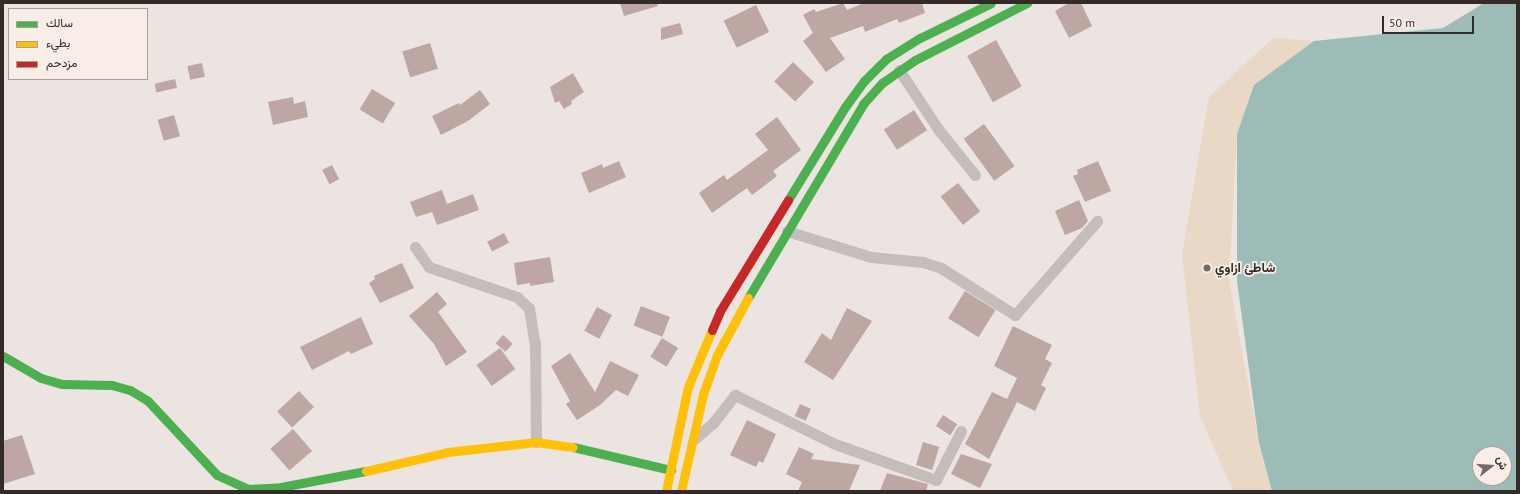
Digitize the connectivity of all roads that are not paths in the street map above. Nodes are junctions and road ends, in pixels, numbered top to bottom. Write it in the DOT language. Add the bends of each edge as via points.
graph roads {
  1 [pos="991,3"];
  2 [pos="1027,3"];
  3 [pos="899,70"];
  4 [pos="975,175"];
  5 [pos="1097,221"];
  6 [pos="787,231"];
  7 [pos="415,247"];
  8 [pos="3,356"];
  9 [pos="961,431"];
  10 [pos="694,439"];
  11 [pos="536,442"];
  12 [pos="671,470"];
  13 [pos="666,491"];
  14 [pos="681,491"];
  1 -- 12 [label="main road" via="920,38 886,59 864,81 845,107 720,311 688,387"];
  2 -- 3 [label="main road" via="942,44"];
  3 -- 4 [label="street" via="938,129"];
  3 -- 6 [label="main road" via="882,83 863,104"];
  5 -- 6 [label="street" via="1015,315 935,266 907,258 871,257"];
  6 -- 10 [label="main road" via="735,319 717,355 703,394"];
  7 -- 11 [label="street" via="429,267 517,297 529,308 535,344"];
  8 -- 11 [label="main road" via="42,378 62,384 112,385 130,390 148,401 217,475 248,489 281,487 448,452"];
  9 -- 10 [label="street" via="936,480 835,444 736,395 713,423"];
  10 -- 14 [label="main road"];
  11 -- 12 [label="main road" via="562,444"];
  12 -- 13 [label="main road"];
}
